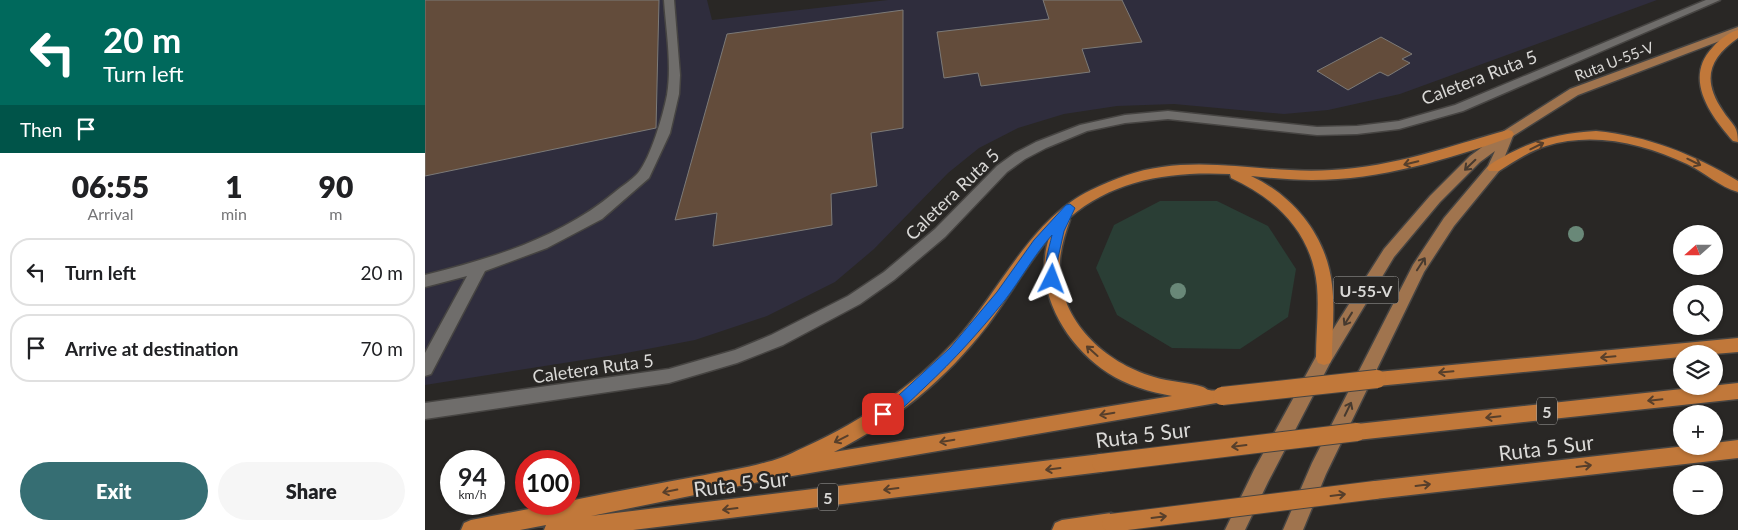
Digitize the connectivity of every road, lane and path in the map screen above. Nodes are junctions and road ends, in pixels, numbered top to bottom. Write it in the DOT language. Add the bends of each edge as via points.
graph roads {
  1 [pos="669,0"];
  2 [pos="1715,0"];
  3 [pos="1738,32"];
  4 [pos="1508,134"];
  5 [pos="1738,138"];
  6 [pos="1494,168"];
  7 [pos="1210,169"];
  8 [pos="1738,187"];
  9 [pos="1070,208"];
  10 [pos="480,267"];
  11 [pos="425,281"];
  12 [pos="1738,336"];
  13 [pos="1714,345"];
  14 [pos="1738,345"];
  15 [pos="1723,346"];
  16 [pos="1673,350"];
  17 [pos="1324,358"];
  18 [pos="425,370"];
  19 [pos="1738,390"];
  20 [pos="1222,396"];
  21 [pos="425,411"];
  22 [pos="1738,449"];
  23 [pos="769,471"];
  24 [pos="471,530"];
  25 [pos="554,530"];
  26 [pos="1062,530"];
  27 [pos="1235,530"];
  28 [pos="1293,530"];
  1 -- 10 [label="street" via="673,94 664,133 645,175 597,215 571,230"];
  2 -- 21 [label="street, Caletera Ruta 5" via="1459,108 1399,124 1357,130 1317,130 1168,115 1125,119 1084,128 1020,156 1002,169 940,233 889,276 830,314 777,340 737,356 669,376"];
  3 -- 4 [label="main road, Ruta U-55-V / U-55-V" via="1574,92"];
  3 -- 5 [label="highway" via="1715,52 1704,72 1711,100"];
  4 -- 6 [label="main road, U-55-V"];
  4 -- 7 [label="highway, one-way" via="1456,152 1365,173 1281,175"];
  4 -- 17 [label="main road, U-55-V, one-way" via="1435,198 1389,253"];
  6 -- 8 [label="highway, one-way" via="1543,142 1573,136 1600,136 1662,149 1691,160"];
  28 -- 6 [label="main road, U-55-V, one-way" via="1319,469 1418,269 1449,222"];
  7 -- 9 [label="highway" via="1149,174 1107,188"];
  7 -- 17 [label="highway" via="1233,174 1265,189 1279,198 1305,227 1314,242 1323,275"];
  20 -- 9 [label="highway, one-way" via="1152,384 1115,368 1091,350 1070,326 1052,279 1058,231"];
  9 -- 23 [label="highway, one-way" via="1038,243 980,324 915,389 848,436"];
  10 -- 11 [label="street"];
  10 -- 18 [label="street"];
  12 -- 13 [label="highway"];
  14 -- 15 [label="highway"];
  16 -- 20 [label="highway, one-way, bridge"];
  17 -- 27 [label="main road, U-55-V"];
  19 -- 25 [label="highway, Ruta 5 Sur / 5, one-way, bridge" via="1357,432"];
  20 -- 23 [label="highway, one-way"];
  26 -- 22 [label="highway, Ruta 5 Sur, one-way, bridge"];
  23 -- 24 [label="highway, one-way"];
}
